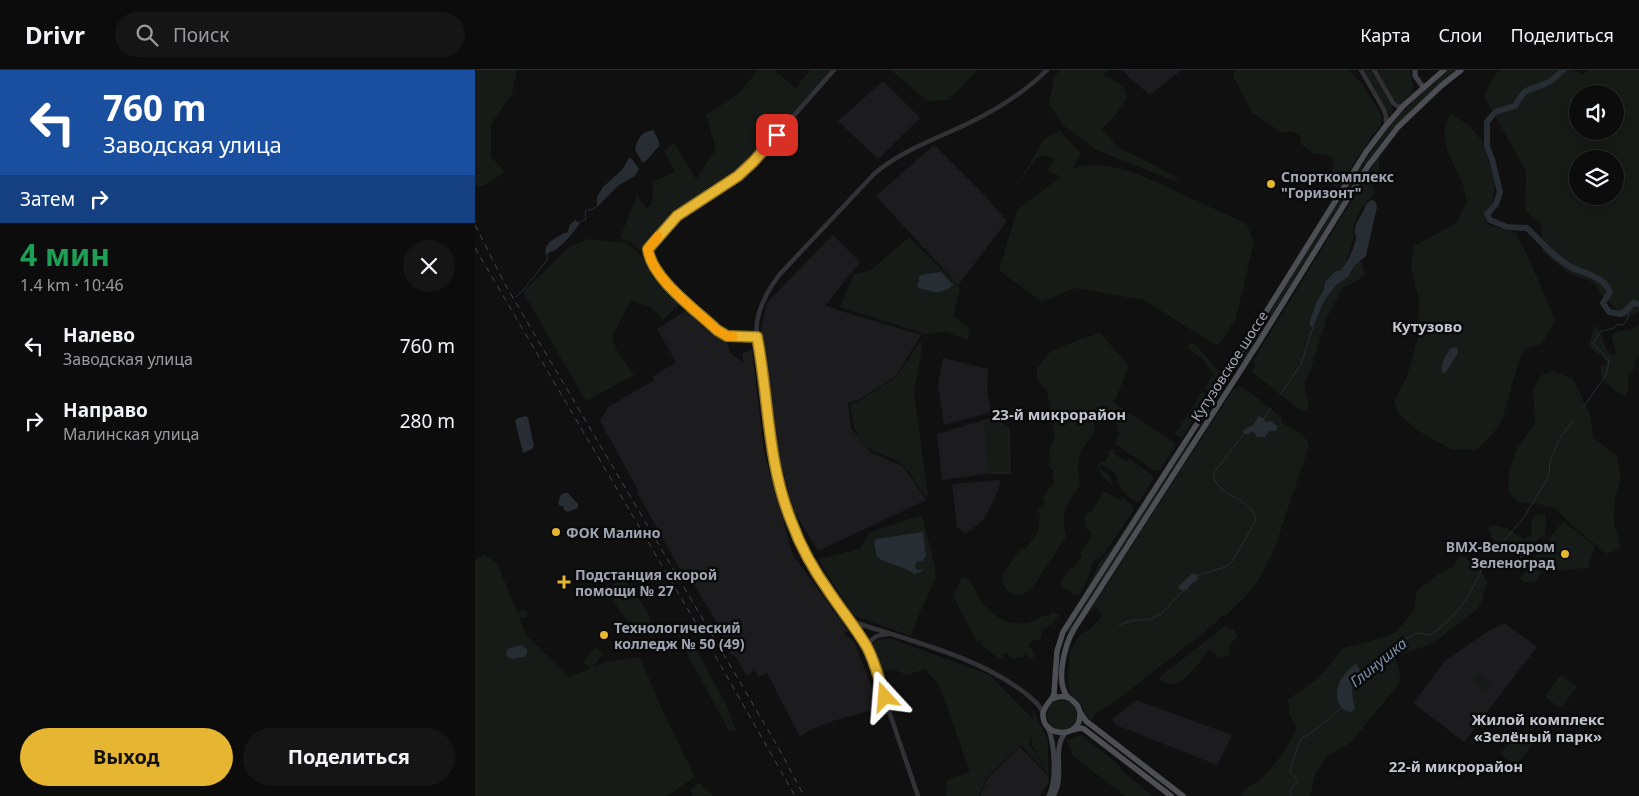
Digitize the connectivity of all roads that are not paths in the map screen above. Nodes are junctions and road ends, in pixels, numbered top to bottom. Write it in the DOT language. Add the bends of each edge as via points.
graph roads {
  1 [pos="834,70"];
  2 [pos="1047,70"];
  3 [pos="1361,70"];
  4 [pos="1374,70"];
  5 [pos="1415,70"];
  6 [pos="1444,70"];
  7 [pos="1459,71"];
  8 [pos="1423,88"];
  9 [pos="1404,105"];
  10 [pos="1385,126"];
  11 [pos="1360,161"];
  12 [pos="1368,166"];
  13 [pos="757,337"];
  14 [pos="849,620"];
  15 [pos="889,634"];
  16 [pos="867,648"];
  17 [pos="1069,698"];
  18 [pos="1051,699"];
  19 [pos="1037,703"];
  20 [pos="1079,708"];
  21 [pos="1043,714"];
  22 [pos="1049,728"];
  23 [pos="1068,731"];
  24 [pos="918,796"];
  25 [pos="1049,796"];
  26 [pos="1053,796"];
  27 [pos="1171,796"];
  28 [pos="1183,796"];
  1 -- 13 [label="street" via="748,167 677,216 648,249 657,273 717,330 727,336"];
  2 -- 13 [label="street" via="1013,99 910,150 875,173 779,274 761,308"];
  3 -- 10 [label="street" via="1385,110"];
  4 -- 9 [label="street" via="1393,103"];
  5 -- 8 [label="main road"];
  6 -- 8 [label="main road, Кутузовское шоссе"];
  7 -- 12 [label="main road, Кутузовское шоссе" via="1398,127"];
  8 -- 9 [label="main road, Кутузовское шоссе"];
  9 -- 10 [label="main road, Кутузовское шоссе"];
  10 -- 11 [label="main road, Кутузовское шоссе"];
  11 -- 12 [label="main road" via="1364,167"];
  11 -- 18 [label="main road, Кутузовское шоссе" via="1229,374 1063,632 1057,651"];
  12 -- 17 [label="main road, Кутузовское шоссе" via="1069,637 1064,652 1063,682 1064,692"];
  13 -- 14 [label="street" via="771,449 791,523 809,560"];
  14 -- 15 [label="street"];
  14 -- 16 [label="street"];
  15 -- 16 [label="street" via="872,638"];
  15 -- 19 [label="street" via="984,667"];
  16 -- 24 [label="street"];
  17 -- 18 [label="main road"];
  17 -- 20 [label="main road"];
  18 -- 19 [label="street" via="1041,705"];
  18 -- 21 [label="main road"];
  19 -- 21 [label="street"];
  20 -- 23 [label="main road" via="1079,722"];
  20 -- 28 [label="main road" via="1086,721"];
  21 -- 22 [label="main road"];
  22 -- 23 [label="main road" via="1058,733"];
  22 -- 25 [label="main road" via="1053,743 1053,783"];
  23 -- 26 [label="main road" via="1059,743 1058,786"];
  23 -- 27 [label="main road" via="1084,730"];
}
